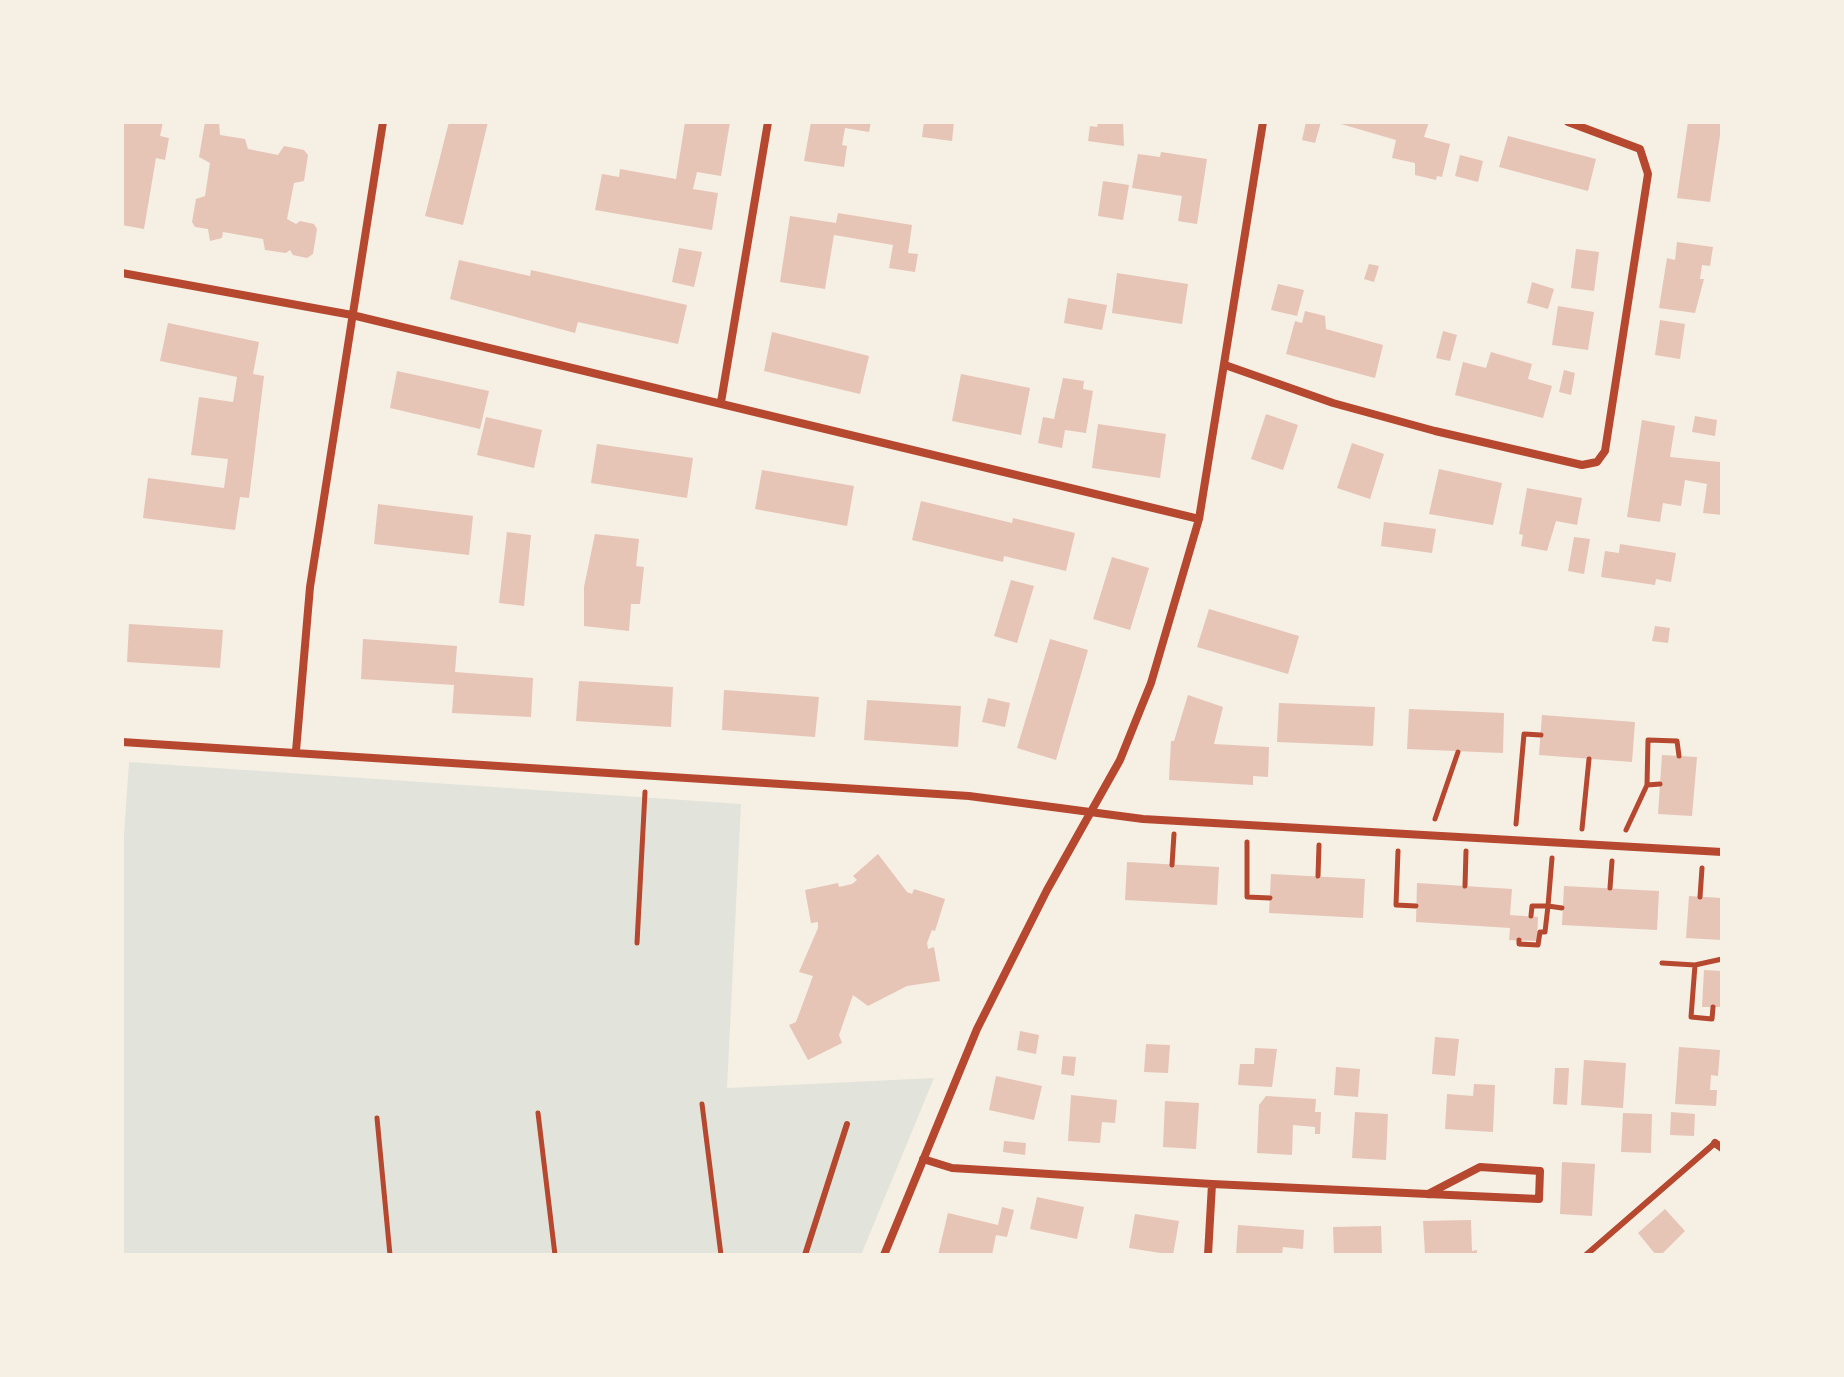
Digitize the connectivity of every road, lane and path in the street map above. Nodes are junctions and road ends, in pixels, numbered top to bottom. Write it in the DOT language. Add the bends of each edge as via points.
graph roads {
  1 [pos="383,122"];
  2 [pos="768,122"];
  3 [pos="1263,122"];
  4 [pos="1568,122"];
  5 [pos="122,273"];
  6 [pos="352,315"];
  7 [pos="1225,365"];
  8 [pos="721,402"];
  9 [pos="1199,519"];
  10 [pos="1541,735"];
  11 [pos="122,742"];
  12 [pos="296,751"];
  13 [pos="1458,752"];
  14 [pos="1679,756"];
  15 [pos="1589,759"];
  16 [pos="645,775"];
  17 [pos="1660,784"];
  18 [pos="1647,785"];
  19 [pos="1091,812"];
  20 [pos="1175,820"];
  21 [pos="1247,825"];
  22 [pos="1320,829"];
  23 [pos="1399,833"];
  24 [pos="1434,835"];
  25 [pos="1467,837"];
  26 [pos="1514,840"];
  27 [pos="1553,842"];
  28 [pos="1582,844"];
  29 [pos="1612,846"];
  30 [pos="1626,846"];
  31 [pos="1703,851"];
  32 [pos="1722,852"];
  33 [pos="1172,865"];
  34 [pos="1318,876"];
  35 [pos="1465,886"];
  36 [pos="1610,888"];
  37 [pos="1700,897"];
  38 [pos="1270,898"];
  39 [pos="1416,906"];
  40 [pos="1548,906"];
  41 [pos="1562,908"];
  42 [pos="1531,916"];
  43 [pos="1519,940"];
  44 [pos="637,943"];
  45 [pos="1722,959"];
  46 [pos="1662,963"];
  47 [pos="1695,965"];
  48 [pos="1713,1007"];
  49 [pos="702,1104"];
  50 [pos="538,1113"];
  51 [pos="377,1118"];
  52 [pos="847,1124"];
  53 [pos="1719,1145"];
  54 [pos="923,1159"];
  55 [pos="1212,1184"];
  56 [pos="1428,1194"];
  57 [pos="390,1255"];
  58 [pos="555,1255"];
  59 [pos="721,1255"];
  60 [pos="805,1255"];
  61 [pos="884,1255"];
  62 [pos="1208,1255"];
  63 [pos="1586,1255"];
  1 -- 6 [label="street"];
  2 -- 8 [label="street"];
  3 -- 7 [label="street"];
  4 -- 7 [label="street" via="1640,149 1648,174 1605,451 1597,462 1582,465 1435,431"];
  5 -- 6 [label="street"];
  6 -- 8 [label="street"];
  6 -- 12 [label="street" via="310,587"];
  7 -- 9 [label="street"];
  8 -- 9 [label="street"];
  9 -- 19 [label="street" via="1147,694"];
  10 -- 26 [label="path" via="1524,734"];
  11 -- 12 [label="street"];
  12 -- 16 [label="street"];
  13 -- 24 [label="path" via="1435,813"];
  14 -- 18 [label="path" via="1677,741 1648,740"];
  15 -- 28 [label="path"];
  16 -- 19 [label="street" via="969,796"];
  16 -- 44 [label="path"];
  17 -- 18 [label="path"];
  18 -- 30 [label="path" via="1627,826"];
  19 -- 20 [label="street"];
  19 -- 54 [label="street" via="977,1029"];
  20 -- 21 [label="street"];
  20 -- 33 [label="path"];
  21 -- 22 [label="street"];
  21 -- 38 [label="path" via="1247,897"];
  22 -- 23 [label="street"];
  22 -- 34 [label="path"];
  23 -- 24 [label="street"];
  23 -- 39 [label="path" via="1396,905"];
  24 -- 25 [label="street"];
  25 -- 26 [label="street"];
  25 -- 35 [label="path"];
  26 -- 27 [label="street"];
  27 -- 28 [label="street"];
  27 -- 40 [label="path"];
  28 -- 29 [label="street"];
  29 -- 30 [label="street"];
  29 -- 36 [label="path"];
  30 -- 31 [label="street"];
  31 -- 32 [label="street"];
  31 -- 37 [label="path"];
  40 -- 41 [label="path"];
  40 -- 42 [label="path" via="1532,906"];
  40 -- 43 [label="path" via="1538,945"];
  45 -- 47 [label="path"];
  46 -- 47 [label="path"];
  47 -- 48 [label="path" via="1691,1017 1712,1019"];
  49 -- 59 [label="path"];
  50 -- 58 [label="path"];
  51 -- 57 [label="path"];
  52 -- 60 [label="lane"];
  53 -- 63 [label="lane"];
  54 -- 55 [label="street" via="952,1168"];
  54 -- 61 [label="street"];
  55 -- 56 [label="street"];
  55 -- 62 [label="street"];
  56 -- 56 [label="street" via="1539,1199 1540,1171 1480,1167"];
}
